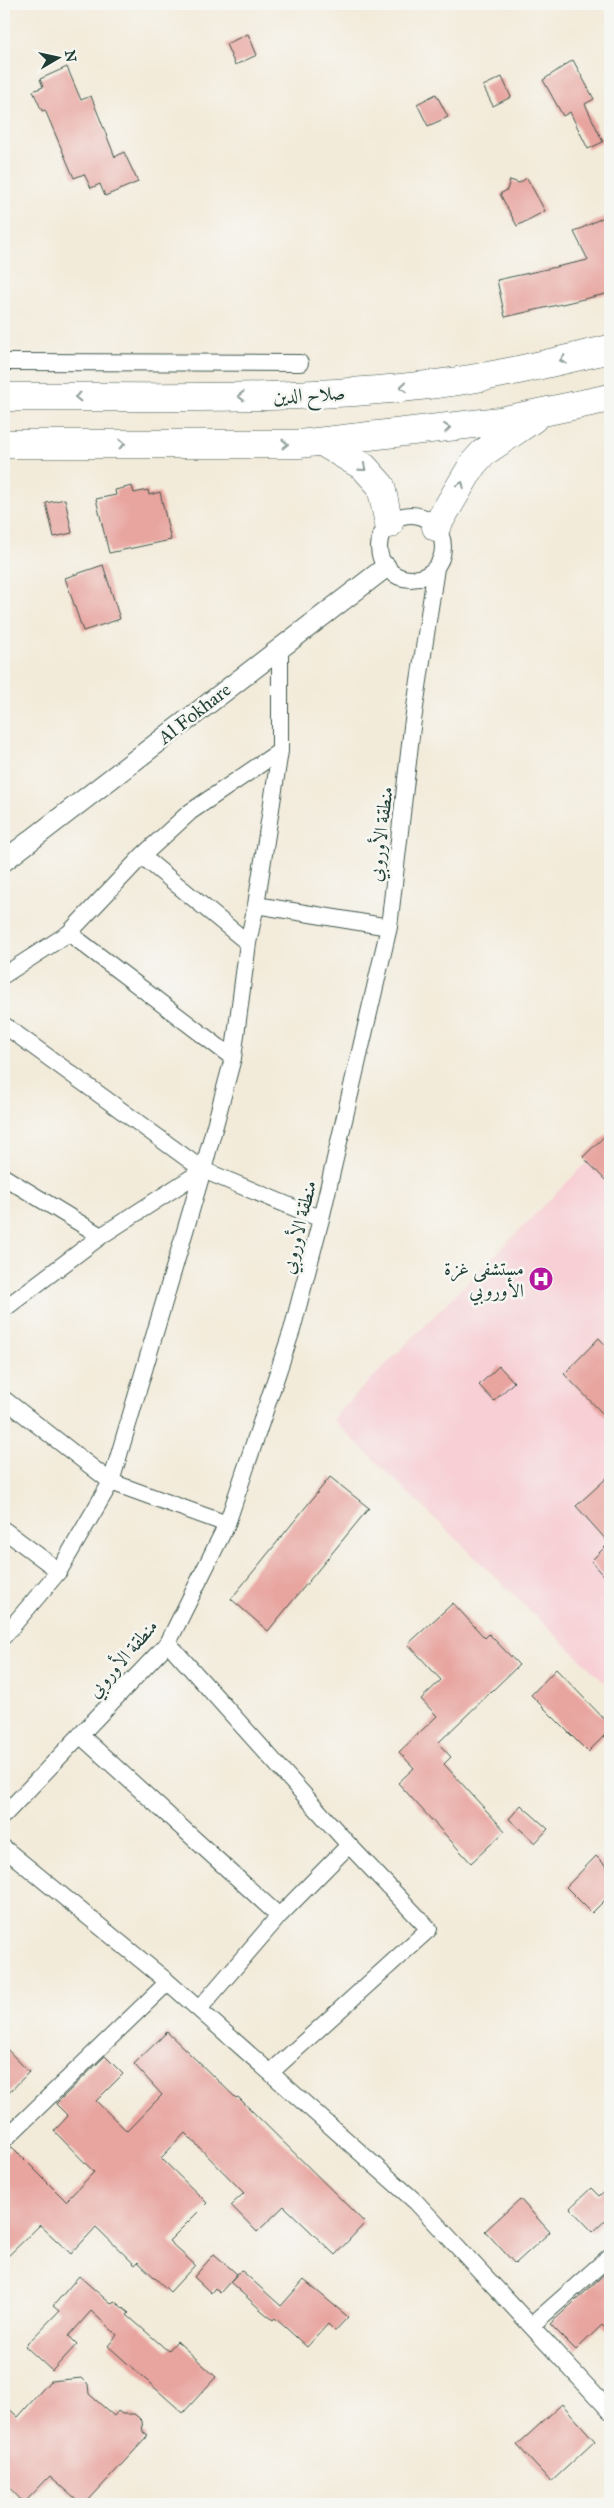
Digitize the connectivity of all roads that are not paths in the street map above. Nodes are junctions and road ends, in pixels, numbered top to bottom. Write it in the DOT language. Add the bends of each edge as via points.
graph roads {
  1 [pos="610,349"];
  2 [pos="4,362"];
  3 [pos="300,364"];
  4 [pos="4,397"];
  5 [pos="610,398"];
  6 [pos="540,414"];
  7 [pos="322,442"];
  8 [pos="4,444"];
  9 [pos="389,524"];
  10 [pos="436,527"];
  11 [pos="386,567"];
  12 [pos="436,568"];
  13 [pos="280,647"];
  14 [pos="280,751"];
  15 [pos="142,856"];
  16 [pos="4,861"];
  17 [pos="256,905"];
  18 [pos="389,926"];
  19 [pos="69,933"];
  20 [pos="248,943"];
  21 [pos="4,975"];
  22 [pos="4,1025"];
  23 [pos="233,1058"];
  24 [pos="203,1170"];
  25 [pos="4,1177"];
  26 [pos="321,1220"];
  27 [pos="101,1236"];
  28 [pos="4,1309"];
  29 [pos="4,1399"];
  30 [pos="110,1482"];
  31 [pos="227,1524"];
  32 [pos="4,1530"];
  33 [pos="59,1571"];
  34 [pos="4,1636"];
  35 [pos="168,1643"];
  36 [pos="80,1735"];
  37 [pos="4,1815"];
  38 [pos="349,1844"];
  39 [pos="4,1848"];
  40 [pos="279,1916"];
  41 [pos="168,1982"];
  42 [pos="199,2009"];
  43 [pos="271,2072"];
  44 [pos="4,2140"];
  45 [pos="610,2256"];
  46 [pos="532,2325"];
  47 [pos="610,2411"];
  1 -- 4 [label="highway, صلاح الدين, one-way" via="446,383 364,391 268,396"];
  2 -- 3 [label="street"];
  5 -- 6 [label="highway"];
  7 -- 6 [label="highway, one-way"];
  10 -- 6 [label="highway, one-way" via="473,464 483,453"];
  8 -- 7 [label="highway, one-way"];
  7 -- 9 [label="highway, one-way" via="364,467 381,486"];
  9 -- 10 [label="street" via="408,515 424,518"];
  9 -- 11 [label="street" via="380,542 380,553"];
  10 -- 12 [label="street" via="443,548"];
  11 -- 12 [label="street" via="408,579 419,578"];
  11 -- 13 [label="street, Al Fokhare"];
  12 -- 18 [label="street, منطقة الأوروبي" via="412,727"];
  13 -- 14 [label="street"];
  13 -- 16 [label="street, Al Fokhare"];
  14 -- 15 [label="street" via="190,812"];
  14 -- 17 [label="street"];
  15 -- 19 [label="street"];
  15 -- 20 [label="street"];
  17 -- 18 [label="street"];
  17 -- 20 [label="street"];
  18 -- 26 [label="street, منطقة الأوروبي"];
  19 -- 21 [label="street"];
  19 -- 23 [label="street"];
  20 -- 23 [label="street"];
  22 -- 24 [label="street"];
  23 -- 24 [label="street"];
  24 -- 26 [label="street"];
  24 -- 27 [label="street"];
  24 -- 30 [label="street"];
  25 -- 27 [label="street"];
  26 -- 31 [label="street, منطقة الأوروبي" via="292,1330"];
  27 -- 28 [label="street"];
  29 -- 30 [label="street"];
  30 -- 31 [label="street"];
  30 -- 33 [label="street"];
  31 -- 35 [label="street, منطقة الأوروبي"];
  32 -- 33 [label="street"];
  33 -- 34 [label="street"];
  35 -- 36 [label="street, منطقة الأوروبي"];
  35 -- 38 [label="street"];
  36 -- 37 [label="street, منطقة الأوروبي"];
  36 -- 40 [label="street"];
  38 -- 40 [label="street"];
  38 -- 43 [label="street" via="429,1928"];
  39 -- 41 [label="street"];
  40 -- 42 [label="street"];
  41 -- 42 [label="street"];
  41 -- 44 [label="street"];
  42 -- 43 [label="street"];
  43 -- 46 [label="street" via="416,2202"];
  45 -- 46 [label="street"];
  46 -- 47 [label="street"];
}
